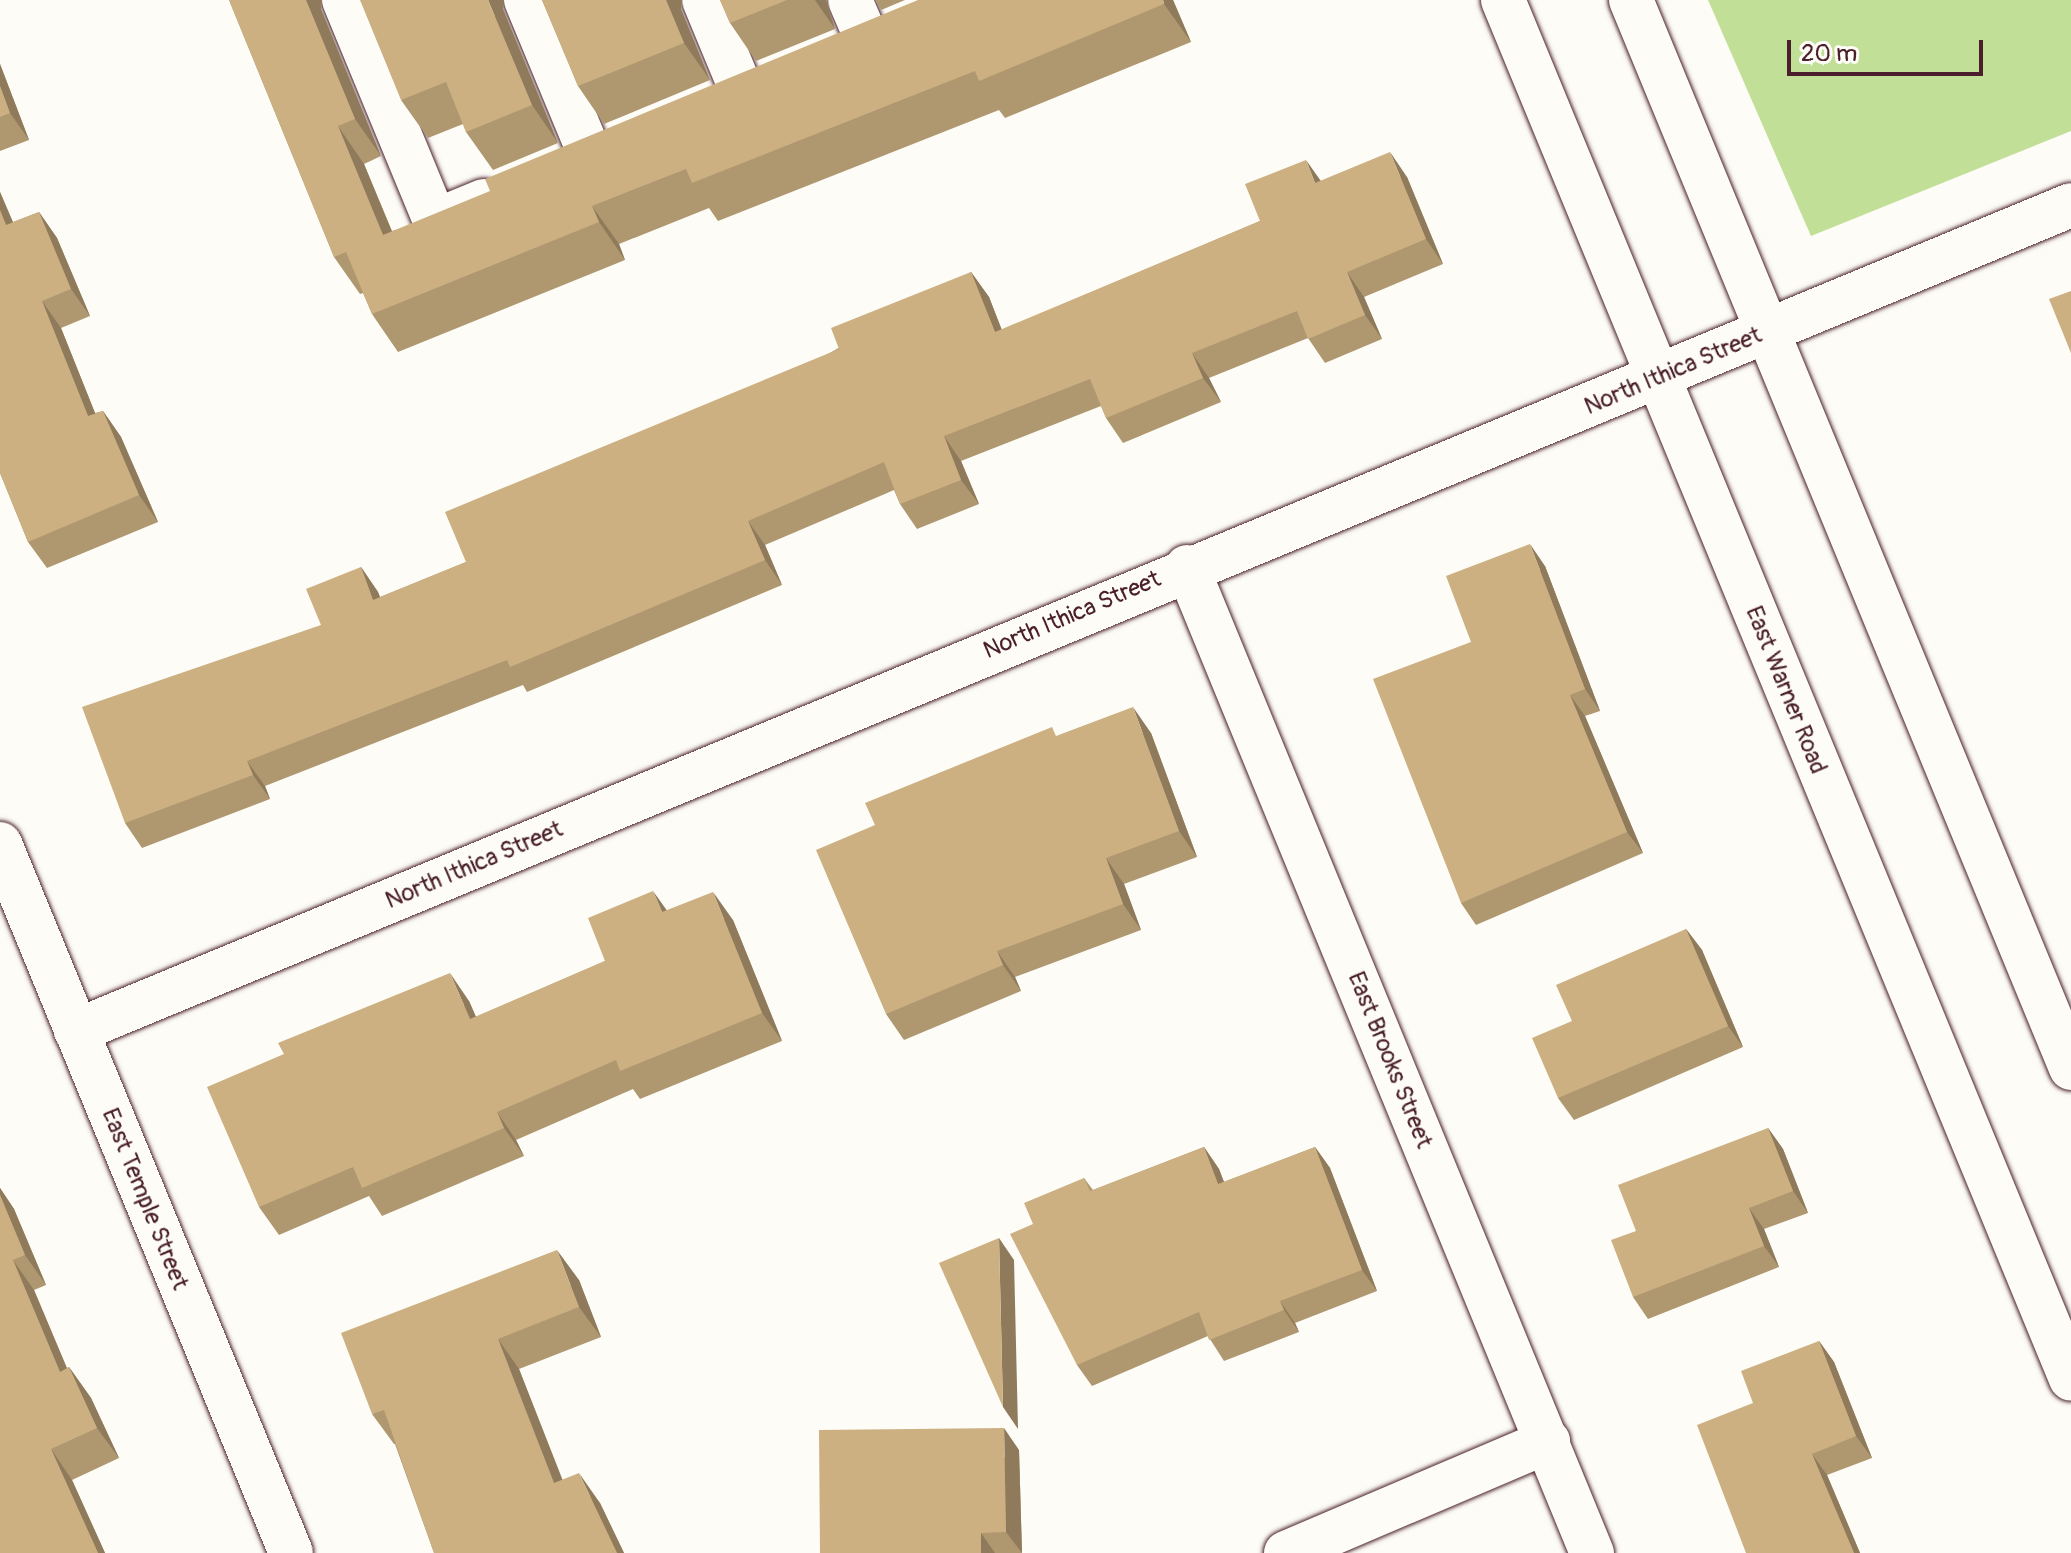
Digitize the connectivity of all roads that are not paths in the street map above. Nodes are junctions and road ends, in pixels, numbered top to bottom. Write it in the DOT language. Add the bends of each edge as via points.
graph roads {
  1 [pos="344,0"];
  2 [pos="526,0"];
  3 [pos="704,0"];
  4 [pos="850,0"];
  5 [pos="1503,0"];
  6 [pos="1631,0"];
  7 [pos="912,24"];
  8 [pos="868,42"];
  9 [pos="826,59"];
  10 [pos="785,77"];
  11 [pos="743,94"];
  12 [pos="701,111"];
  13 [pos="632,140"];
  14 [pos="591,157"];
  15 [pos="2071,205"];
  16 [pos="1766,332"];
  17 [pos="1657,379"];
  18 [pos="1187,567"];
  19 [pos="0,844"];
  20 [pos="76,1031"];
  21 [pos="2071,1068"];
  22 [pos="2071,1379"];
  23 [pos="1548,1441"];
  24 [pos="291,1553"];
  25 [pos="1286,1553"];
  26 [pos="1592,1553"];
  1 -- 14 [label="street" via="435,221"];
  2 -- 14 [label="street"];
  3 -- 11 [label="street"];
  4 -- 8 [label="street"];
  5 -- 17 [label="street, East Warner Road"];
  6 -- 16 [label="street"];
  7 -- 8 [label="street"];
  8 -- 9 [label="street"];
  10 -- 11 [label="street"];
  11 -- 12 [label="street"];
  13 -- 14 [label="street"];
  15 -- 16 [label="street, North Ithica Street"];
  16 -- 17 [label="street, North Ithica Street"];
  16 -- 21 [label="street"];
  17 -- 18 [label="street, North Ithica Street"];
  17 -- 22 [label="street, East Warner Road"];
  18 -- 20 [label="street, North Ithica Street"];
  18 -- 23 [label="street, East Brooks Street"];
  19 -- 20 [label="street, East Temple Street"];
  20 -- 24 [label="street, East Temple Street"];
  23 -- 25 [label="street"];
  23 -- 26 [label="street, East Brooks Street"];
}
